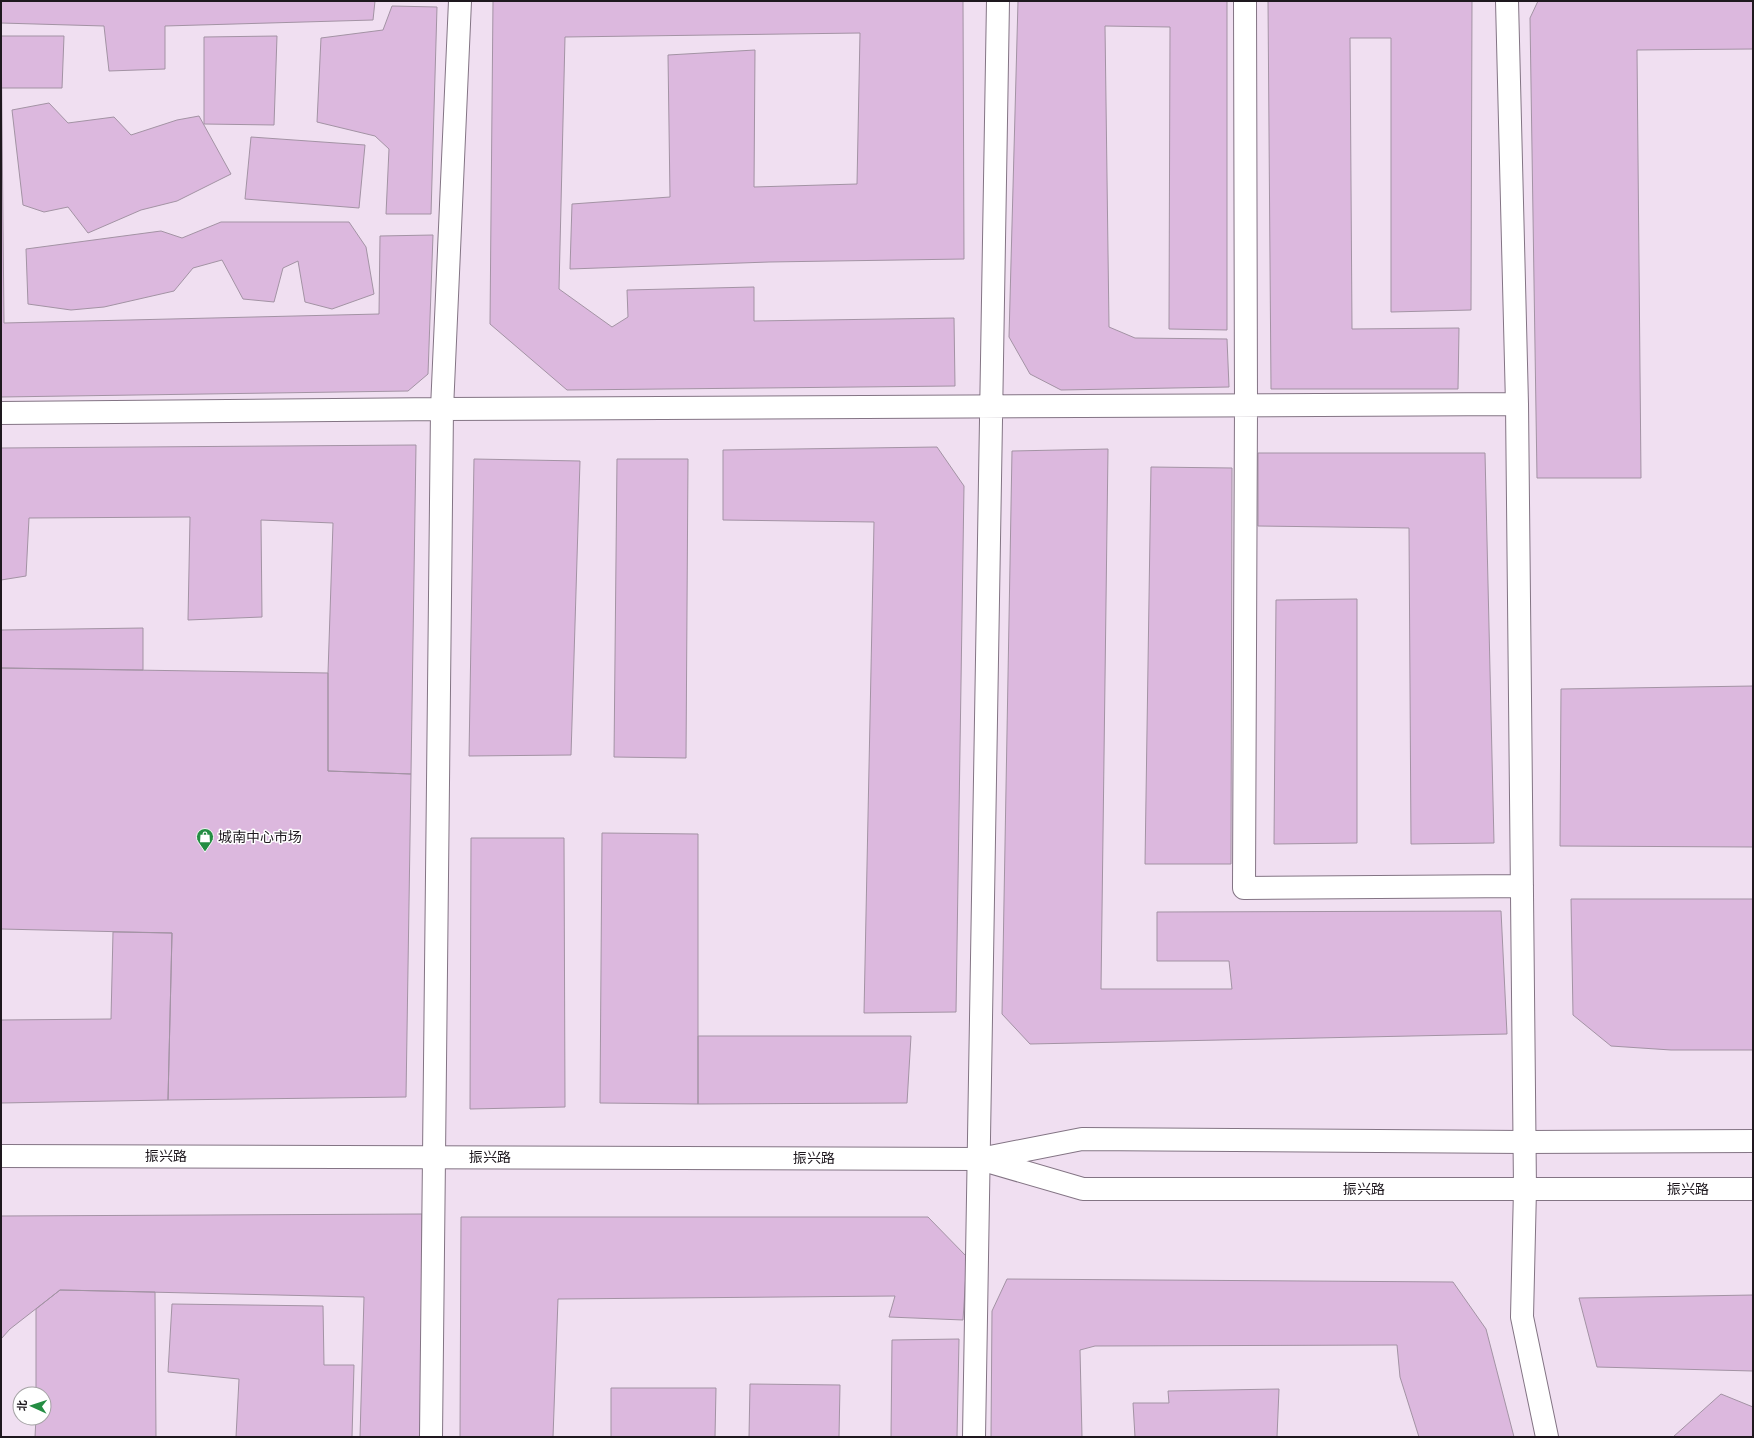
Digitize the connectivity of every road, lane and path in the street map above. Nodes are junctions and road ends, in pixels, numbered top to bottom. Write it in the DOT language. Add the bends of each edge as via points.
graph roads {
  1 [pos="460,1"];
  2 [pos="998,1"];
  3 [pos="1245,1"];
  4 [pos="1507,1"];
  5 [pos="1517,404"];
  6 [pos="1246,406"];
  7 [pos="991,407"];
  8 [pos="442,409"];
  9 [pos="1,413"];
  10 [pos="1522,886"];
  11 [pos="1753,1141"];
  12 [pos="1524,1142"];
  13 [pos="1,1156"];
  14 [pos="434,1157"];
  15 [pos="980,1159"];
  16 [pos="1525,1189"];
  17 [pos="1753,1189"];
  18 [pos="431,1437"];
  19 [pos="974,1437"];
  20 [pos="1547,1437"];
  1 -- 8 [label="street"];
  2 -- 7 [label="street"];
  3 -- 6 [label="street"];
  4 -- 5 [label="street"];
  5 -- 6 [label="street"];
  5 -- 10 [label="street"];
  6 -- 7 [label="street"];
  6 -- 10 [label="street" via="1244,888"];
  7 -- 8 [label="street"];
  7 -- 15 [label="street"];
  8 -- 9 [label="street"];
  8 -- 14 [label="street"];
  10 -- 12 [label="street"];
  11 -- 12 [label="street, 振兴路"];
  12 -- 15 [label="street, 振兴路" via="1082,1139"];
  12 -- 16 [label="street"];
  13 -- 14 [label="street, 振兴路"];
  14 -- 15 [label="street, 振兴路"];
  14 -- 18 [label="street"];
  15 -- 16 [label="street, 振兴路" via="1083,1188"];
  15 -- 19 [label="street"];
  16 -- 17 [label="street, 振兴路"];
  16 -- 20 [label="street" via="1522,1317"];
}
